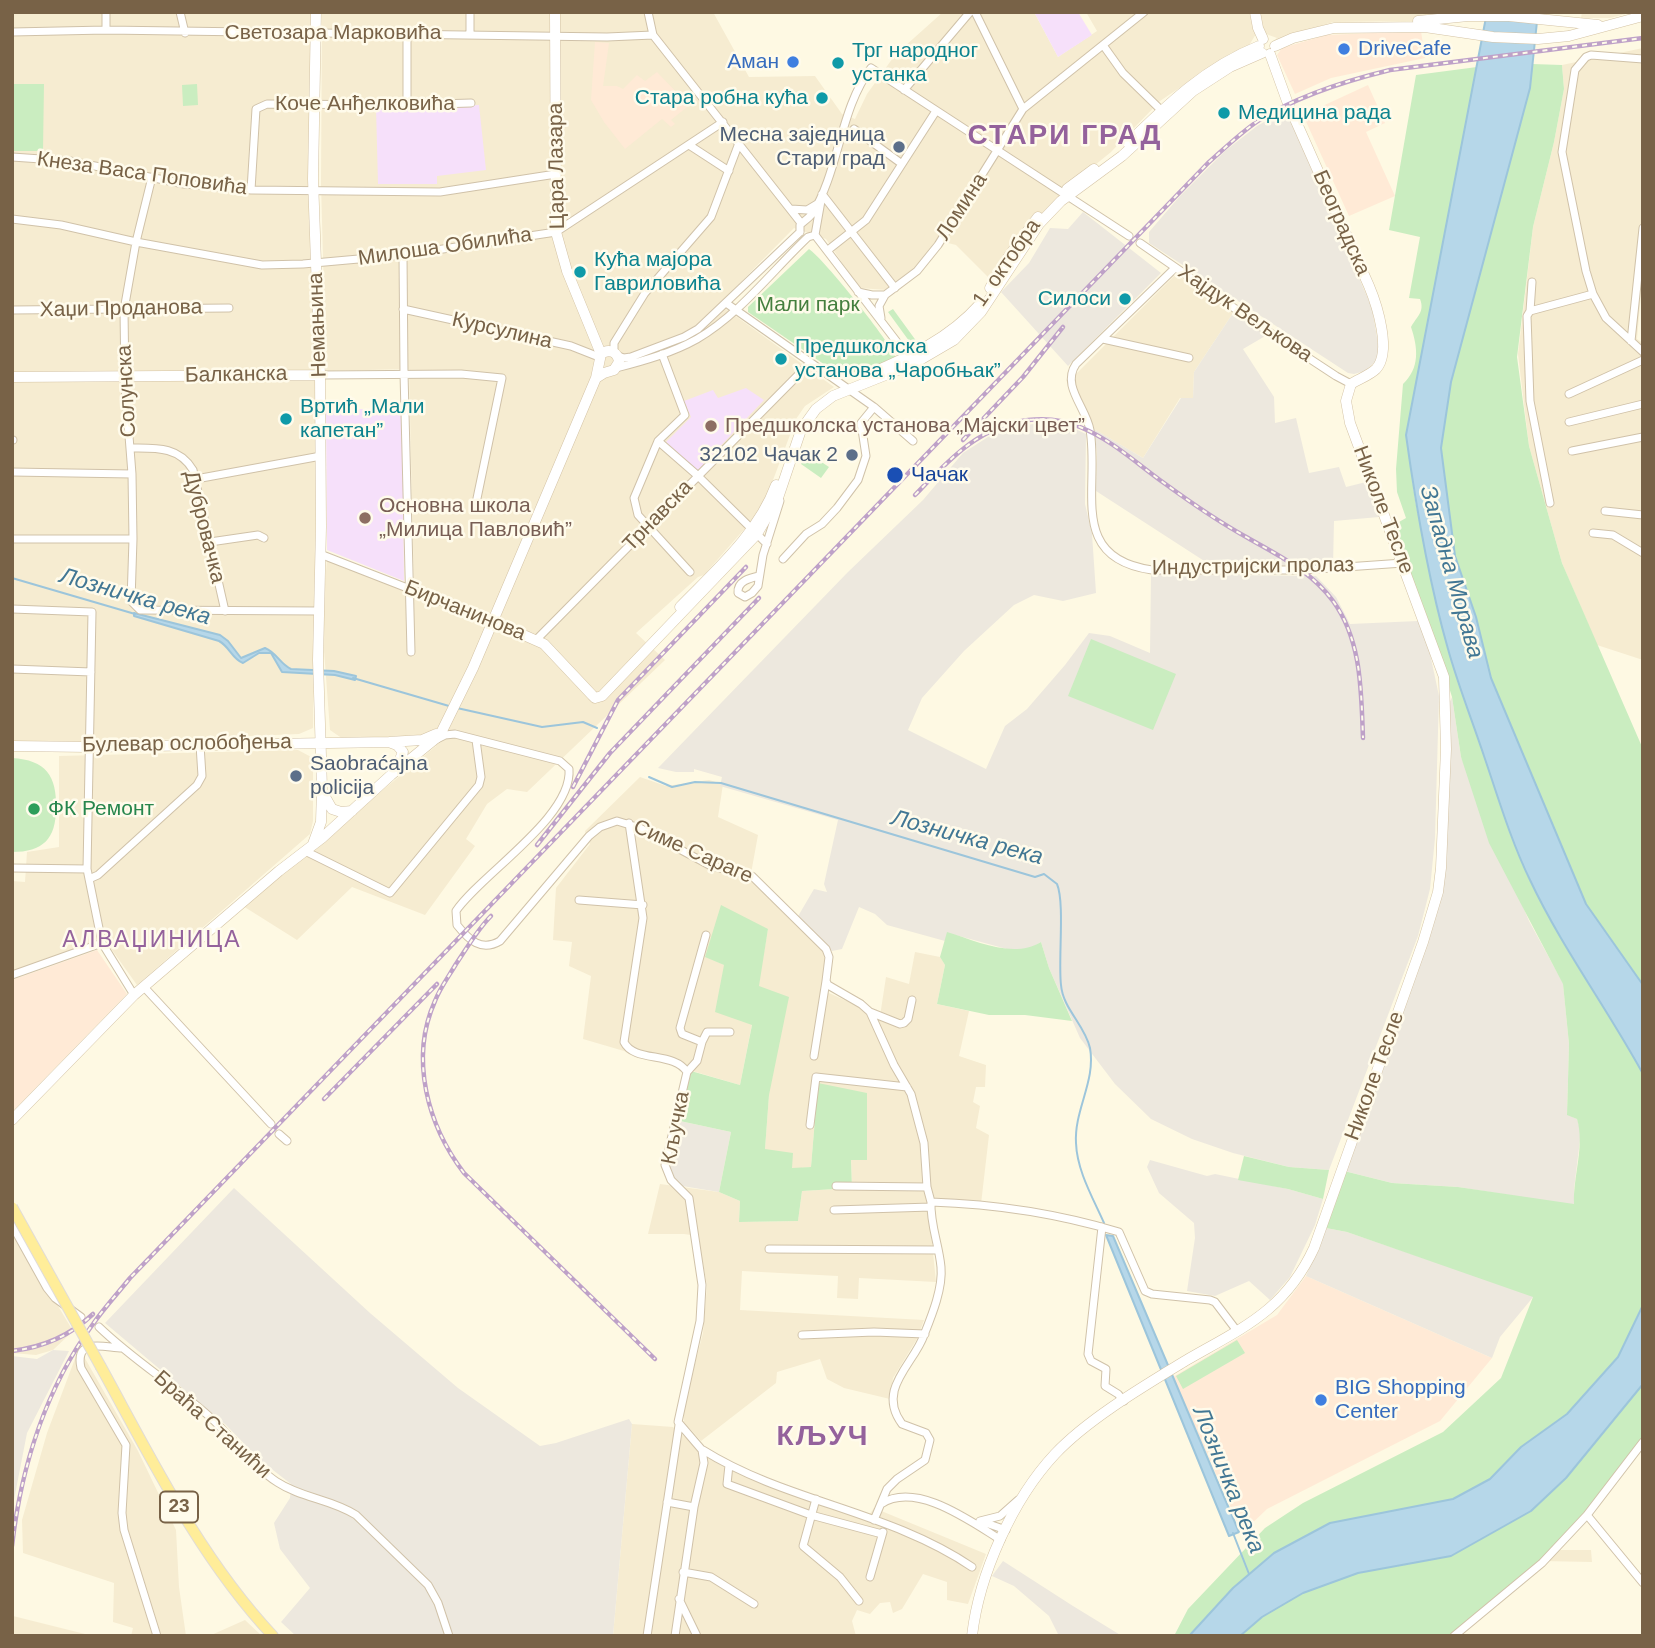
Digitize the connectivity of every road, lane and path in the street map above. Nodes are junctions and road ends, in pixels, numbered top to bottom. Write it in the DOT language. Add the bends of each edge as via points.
graph roads {
  1 [pos="106,12"];
  2 [pos="180,12"];
  3 [pos="316,12"];
  4 [pos="470,12"];
  5 [pos="555,12"];
  6 [pos="973,12"];
  7 [pos="1144,12"];
  8 [pos="1255,12"];
  9 [pos="648,13"];
  10 [pos="1643,16"];
  11 [pos="1425,24"];
  12 [pos="1586,27"];
  13 [pos="106,30"];
  14 [pos="12,32"];
  15 [pos="185,33"];
  16 [pos="316,33"];
  17 [pos="407,33"];
  18 [pos="470,34"];
  19 [pos="653,35"];
  20 [pos="555,36"];
  21 [pos="1103,45"];
  22 [pos="1267,47"];
  23 [pos="1643,59"];
  24 [pos="904,90"];
  25 [pos="471,103"];
  26 [pos="314,104"];
  27 [pos="407,106"];
  28 [pos="1023,109"];
  29 [pos="936,111"];
  30 [pos="1163,113"];
  31 [pos="723,122"];
  32 [pos="854,130"];
  33 [pos="739,142"];
  34 [pos="689,145"];
  35 [pos="998,152"];
  36 [pos="12,157"];
  37 [pos="902,164"];
  38 [pos="729,171"];
  39 [pos="556,174"];
  40 [pos="152,177"];
  41 [pos="1079,188"];
  42 [pos="251,190"];
  43 [pos="313,190"];
  44 [pos="822,194"];
  45 [pos="1066,194"];
  46 [pos="1078,202"];
  47 [pos="818,204"];
  48 [pos="791,209"];
  49 [pos="12,219"];
  50 [pos="803,225"];
  51 [pos="1643,228"];
  52 [pos="556,232"];
  53 [pos="852,232"];
  54 [pos="813,233"];
  55 [pos="1129,236"];
  56 [pos="136,242"];
  57 [pos="821,242"];
  58 [pos="1140,243"];
  59 [pos="800,244"];
  60 [pos="828,250"];
  61 [pos="403,255"];
  62 [pos="316,263"];
  63 [pos="1175,268"];
  64 [pos="1532,282"];
  65 [pos="895,288"];
  66 [pos="858,292"];
  67 [pos="1593,294"];
  68 [pos="885,295"];
  69 [pos="726,303"];
  70 [pos="229,308"];
  71 [pos="403,309"];
  72 [pos="12,310"];
  73 [pos="124,310"];
  74 [pos="734,310"];
  75 [pos="1530,312"];
  76 [pos="884,326"];
  77 [pos="1103,340"];
  78 [pos="1631,341"];
  79 [pos="1643,352"];
  80 [pos="616,354"];
  81 [pos="662,354"];
  82 [pos="599,358"];
  83 [pos="1189,358"];
  84 [pos="1643,360"];
  85 [pos="911,361"];
  86 [pos="810,363"];
  87 [pos="612,370"];
  88 [pos="404,373"];
  89 [pos="320,375"];
  90 [pos="12,377"];
  91 [pos="125,378"];
  92 [pos="596,378"];
  93 [pos="1351,384"];
  94 [pos="847,389"];
  95 [pos="1569,394"];
  96 [pos="1643,404"];
  97 [pos="874,407"];
  98 [pos="1569,422"];
  99 [pos="1643,437"];
  100 [pos="658,441"];
  101 [pos="913,441"];
  102 [pos="131,448"];
  103 [pos="1572,452"];
  104 [pos="321,456"];
  105 [pos="12,472"];
  106 [pos="132,474"];
  107 [pos="697,475"];
  108 [pos="196,479"];
  109 [pos="1550,503"];
  110 [pos="475,508"];
  111 [pos="1605,511"];
  112 [pos="1643,515"];
  113 [pos="648,526"];
  114 [pos="755,531"];
  115 [pos="1593,533"];
  116 [pos="264,538"];
  117 [pos="12,539"];
  118 [pos="133,539"];
  119 [pos="210,542"];
  120 [pos="766,544"];
  121 [pos="1643,553"];
  122 [pos="320,554"];
  123 [pos="783,559"];
  124 [pos="1403,563"];
  125 [pos="690,572"];
  126 [pos="759,576"];
  127 [pos="409,589"];
  128 [pos="12,609"];
  129 [pos="225,611"];
  130 [pos="319,611"];
  131 [pos="492,621"];
  132 [pos="320,638"];
  133 [pos="537,639"];
  134 [pos="411,652"];
  135 [pos="12,669"];
  136 [pos="91,672"];
  137 [pos="592,695"];
  138 [pos="318,725"];
  139 [pos="444,728"];
  140 [pos="455,734"];
  141 [pos="436,740"];
  142 [pos="476,740"];
  143 [pos="321,741"];
  144 [pos="338,741"];
  145 [pos="389,742"];
  146 [pos="300,743"];
  147 [pos="200,745"];
  148 [pos="12,746"];
  149 [pos="89,747"];
  150 [pos="321,761"];
  151 [pos="393,774"];
  152 [pos="322,789"];
  153 [pos="353,811"];
  154 [pos="629,823"];
  155 [pos="309,848"];
  156 [pos="12,869"];
  157 [pos="87,869"];
  158 [pos="89,879"];
  159 [pos="579,900"];
  160 [pos="643,905"];
  161 [pos="706,935"];
  162 [pos="102,943"];
  163 [pos="12,975"];
  164 [pos="826,981"];
  165 [pos="144,987"];
  166 [pos="134,995"];
  167 [pos="912,1000"];
  168 [pos="870,1012"];
  169 [pos="730,1032"];
  170 [pos="702,1042"];
  171 [pos="814,1056"];
  172 [pos="687,1072"];
  173 [pos="907,1087"];
  174 [pos="12,1120"];
  175 [pos="271,1124"];
  176 [pos="810,1125"];
  177 [pos="279,1134"];
  178 [pos="287,1141"];
  179 [pos="836,1186"];
  180 [pos="927,1187"];
  181 [pos="931,1204"];
  182 [pos="12,1207"];
  183 [pos="834,1210"];
  184 [pos="12,1225"];
  185 [pos="1102,1227"];
  186 [pos="769,1249"];
  187 [pos="937,1250"];
  188 [pos="81,1317"];
  189 [pos="99,1327"];
  190 [pos="1237,1331"];
  191 [pos="925,1334"];
  192 [pos="802,1335"];
  193 [pos="122,1348"];
  194 [pos="1124,1401"];
  195 [pos="679,1425"];
  196 [pos="1643,1442"];
  197 [pos="702,1450"];
  198 [pos="729,1465"];
  199 [pos="892,1484"];
  200 [pos="1027,1493"];
  201 [pos="898,1496"];
  202 [pos="816,1499"];
  203 [pos="667,1502"];
  204 [pos="880,1504"];
  205 [pos="694,1507"];
  206 [pos="811,1515"];
  207 [pos="1587,1515"];
  208 [pos="967,1519"];
  209 [pos="874,1520"];
  210 [pos="980,1521"];
  211 [pos="885,1524"];
  212 [pos="882,1534"];
  213 [pos="1003,1535"];
  214 [pos="972,1567"];
  215 [pos="684,1572"];
  216 [pos="870,1577"];
  217 [pos="1641,1581"];
  218 [pos="679,1599"];
  219 [pos="859,1601"];
  220 [pos="754,1604"];
  221 [pos="1466,1632"];
  222 [pos="157,1636"];
  223 [pos="273,1636"];
  224 [pos="449,1636"];
  225 [pos="647,1636"];
  226 [pos="675,1636"];
  227 [pos="696,1636"];
  228 [pos="972,1636"];
  229 [pos="1454,1636"];
  1 -- 13 [label="street"];
  2 -- 15 [label="street"];
  3 -- 16 [label="street, Немањина"];
  4 -- 18 [label="street"];
  5 -- 20 [label="street, Цара Лазара"];
  6 -- 24 [label="street"];
  6 -- 28 [label="street"];
  7 -- 21 [label="street, Ломина"];
  8 -- 22 [label="street"];
  9 -- 19 [label="street"];
  10 -- 12 [label="street"];
  11 -- 12 [label="street" via="1458,17 1509,16"];
  11 -- 12 [label="street" via="1519,40 1569,36"];
  11 -- 22 [label="street, 1. октобра" via="1334,28"];
  13 -- 14 [label="street, Светозара Марковића"];
  13 -- 15 [label="street, Светозара Марковића"];
  15 -- 16 [label="street, Светозара Марковића"];
  16 -- 17 [label="street, Светозара Марковића"];
  16 -- 26 [label="street, Немањина"];
  17 -- 18 [label="street, Светозара Марковића"];
  17 -- 27 [label="street"];
  18 -- 20 [label="street, Светозара Марковића"];
  19 -- 20 [label="street, Светозара Марковића"];
  19 -- 31 [label="street"];
  20 -- 39 [label="street, Цара Лазара"];
  21 -- 28 [label="street, Ломина"];
  21 -- 30 [label="street" via="1123,73"];
  22 -- 30 [label="street, 1. октобра"];
  22 -- 93 [label="street, Београдска" via="1378,311 1381,360 1375,370"];
  23 -- 67 [label="street" via="1591,55 1576,70 1562,152"];
  24 -- 29 [label="street"];
  24 -- 44 [label="street" via="871,68 847,119"];
  25 -- 27 [label="street, Коче Анђелковића"];
  26 -- 27 [label="street, Коче Анђелковића"];
  26 -- 42 [label="street, Коче Анђелковића" via="267,104 256,109"];
  26 -- 43 [label="street, Немањина"];
  28 -- 35 [label="street, Ломина"];
  29 -- 35 [label="street"];
  29 -- 37 [label="street"];
  30 -- 41 [label="street, 1. октобра" via="1128,151"];
  30 -- 45 [label="street, 1. октобра"];
  31 -- 33 [label="street"];
  31 -- 34 [label="street, Милоша Обилића"];
  32 -- 37 [label="street"];
  33 -- 38 [label="street"];
  33 -- 48 [label="street"];
  34 -- 38 [label="street"];
  34 -- 52 [label="street, Милоша Обилића"];
  35 -- 45 [label="street"];
  35 -- 65 [label="street, Ломина" via="924,263"];
  36 -- 40 [label="street, Кнеза Васа Поповића" via="70,161"];
  37 -- 53 [label="street" via="866,220"];
  38 -- 80 [label="street" via="711,217 645,293 614,342"];
  39 -- 43 [label="street, Кнеза Васа Поповића" via="440,192"];
  39 -- 52 [label="street, Цара Лазара"];
  40 -- 42 [label="street, Кнеза Васа Поповића"];
  40 -- 56 [label="street, Солунска"];
  41 -- 45 [label="street, 1. октобра"];
  41 -- 46 [label="street"];
  42 -- 43 [label="street, Кнеза Васа Поповића"];
  43 -- 62 [label="street, Немањина"];
  44 -- 47 [label="street"];
  44 -- 53 [label="street"];
  44 -- 54 [label="street"];
  45 -- 46 [label="street"];
  45 -- 85 [label="street, 1. октобра" via="1026,231 972,312"];
  46 -- 55 [label="street"];
  47 -- 48 [label="street" via="807,210"];
  47 -- 50 [label="street"];
  48 -- 50 [label="street"];
  49 -- 56 [label="street, Милоша Обилића"];
  50 -- 54 [label="street"];
  50 -- 54 [label="street" via="814,222"];
  50 -- 69 [label="street"];
  51 -- 78 [label="street"];
  52 -- 61 [label="street, Милоша Обилића"];
  52 -- 82 [label="street, Цара Лазара"];
  53 -- 60 [label="street"];
  53 -- 65 [label="street"];
  54 -- 57 [label="street"];
  54 -- 59 [label="street"];
  56 -- 62 [label="street, Милоша Обилића" via="243,263"];
  56 -- 73 [label="street, Солунска"];
  57 -- 59 [label="street"];
  57 -- 60 [label="street"];
  58 -- 63 [label="street, Хајдук Вељкова"];
  59 -- 74 [label="street"];
  60 -- 66 [label="street"];
  61 -- 62 [label="street, Милоша Обилића"];
  61 -- 71 [label="street"];
  62 -- 89 [label="street, Немањина"];
  63 -- 77 [label="street, Индустријски пролаз"];
  63 -- 93 [label="street, Хајдук Вељкова"];
  64 -- 75 [label="street"];
  65 -- 68 [label="street, Ломина"];
  66 -- 68 [label="street"];
  66 -- 76 [label="street"];
  67 -- 75 [label="street"];
  67 -- 78 [label="street" via="1606,318"];
  68 -- 76 [label="street" via="879,306"];
  69 -- 74 [label="street"];
  69 -- 80 [label="street" via="684,337 626,358"];
  70 -- 73 [label="street, Хаџи Проданова"];
  71 -- 82 [label="street, Курсулина" via="571,346"];
  71 -- 88 [label="street"];
  72 -- 73 [label="street, Хаџи Проданова"];
  73 -- 91 [label="street, Солунска"];
  74 -- 81 [label="street" via="696,339"];
  74 -- 86 [label="street"];
  75 -- 109 [label="street" via="1530,401"];
  76 -- 85 [label="street"];
  77 -- 83 [label="street"];
  77 -- 124 [label="street, Индустријски пролаз" via="1076,364 1070,381 1090,427 1091,519 1103,546 1116,559 1132,568 1152,570 1303,570"];
  78 -- 79 [label="street"];
  80 -- 82 [label="street" via="607,351"];
  80 -- 87 [label="street" via="619,362"];
  81 -- 87 [label="street"];
  81 -- 100 [label="street" via="685,415"];
  82 -- 87 [label="street" via="602,369"];
  82 -- 92 [label="street"];
  84 -- 95 [label="street"];
  85 -- 94 [label="street, 1. октобра"];
  86 -- 94 [label="street"];
  86 -- 107 [label="street, Трнавска"];
  87 -- 92 [label="street"];
  88 -- 89 [label="street, Балканска"];
  88 -- 110 [label="street, Балканска" via="502,378"];
  88 -- 127 [label="street"];
  89 -- 91 [label="street, Балканска"];
  89 -- 104 [label="street, Немањина"];
  90 -- 91 [label="street, Балканска"];
  91 -- 102 [label="street, Солунска"];
  92 -- 131 [label="street"];
  93 -- 124 [label="street, Николе Тесле" via="1346,401 1350,423"];
  94 -- 97 [label="street"];
  94 -- 114 [label="street, 1. октобра" via="810,407 799,421"];
  94 -- 120 [label="street" via="807,427"];
  96 -- 98 [label="street"];
  97 -- 101 [label="street"];
  97 -- 123 [label="street" via="861,423 866,456 858,481 822,524"];
  99 -- 103 [label="street"];
  100 -- 107 [label="street"];
  100 -- 113 [label="street" via="634,498 638,515"];
  102 -- 106 [label="street, Солунска"];
  102 -- 108 [label="street, Дубровачка" via="170,450 189,463"];
  104 -- 108 [label="street"];
  104 -- 122 [label="street, Немањина"];
  105 -- 106 [label="street"];
  106 -- 118 [label="street, Солунска"];
  107 -- 113 [label="street, Трнавска"];
  107 -- 114 [label="street"];
  108 -- 119 [label="street, Дубровачка"];
  111 -- 112 [label="street"];
  113 -- 125 [label="street"];
  113 -- 133 [label="street, Трнавска"];
  114 -- 120 [label="street"];
  114 -- 137 [label="street, 1. октобра"];
  115 -- 121 [label="street" via="1613,535"];
  116 -- 119 [label="street"];
  117 -- 118 [label="street"];
  118 -- 129 [label="street, Солунска" via="130,598 134,606 141,610"];
  119 -- 129 [label="street, Дубровачка"];
  120 -- 126 [label="street"];
  122 -- 127 [label="street, Бирчанинова"];
  122 -- 130 [label="street, Немањина"];
  124 -- 190 [label="street, Николе Тесле" via="1444,677 1446,749 1438,892 1314,1248 1289,1291"];
  127 -- 131 [label="street, Бирчанинова"];
  127 -- 134 [label="street"];
  128 -- 136 [label="street" via="92,612"];
  129 -- 130 [label="street"];
  130 -- 132 [label="street, Немањина"];
  131 -- 133 [label="street, Бирчанинова"];
  131 -- 139 [label="street"];
  132 -- 138 [label="street, Немањина"];
  132 -- 144 [label="street, Немањина" via="325,727"];
  133 -- 137 [label="street, Бирчанинова"];
  135 -- 136 [label="street"];
  136 -- 149 [label="street"];
  138 -- 143 [label="street, Немањина"];
  138 -- 146 [label="street" via="313,736"];
  139 -- 140 [label="street, Симе Сараге"];
  139 -- 141 [label="street"];
  139 -- 145 [label="street, Булевар ослобођења" via="422,740"];
  140 -- 141 [label="street"];
  140 -- 142 [label="street, Симе Сараге"];
  141 -- 151 [label="street"];
  142 -- 154 [label="street, Симе Сараге" via="560,761 570,774 548,818 458,908 457,925 478,945 500,941 593,832 610,822"];
  142 -- 155 [label="street" via="479,785 390,892"];
  143 -- 144 [label="street, Булевар ослобођења"];
  143 -- 146 [label="street, Булевар ослобођења"];
  143 -- 150 [label="street, Немањина"];
  144 -- 145 [label="street, Булевар ослобођења"];
  144 -- 150 [label="street"];
  145 -- 151 [label="street" via="403,752"];
  146 -- 147 [label="street, Булевар ослобођења"];
  146 -- 150 [label="street" via="316,751"];
  147 -- 149 [label="street, Булевар ослобођења"];
  147 -- 158 [label="street" via="202,776 197,785"];
  148 -- 149 [label="street, Булевар ослобођења"];
  149 -- 157 [label="street"];
  150 -- 152 [label="street, Немањина"];
  151 -- 153 [label="street"];
  152 -- 153 [label="street" via="332,809"];
  152 -- 155 [label="street, Немањина" via="321,821"];
  153 -- 155 [label="street"];
  154 -- 160 [label="street, Кључка"];
  154 -- 164 [label="street, Симе Сараге" via="711,866 752,876 826,949"];
  155 -- 165 [label="street"];
  156 -- 157 [label="street"];
  157 -- 158 [label="street"];
  158 -- 162 [label="street"];
  159 -- 160 [label="street"];
  160 -- 172 [label="street, Кључка" via="624,1046 678,1063"];
  161 -- 170 [label="street" via="680,1028 682,1034"];
  162 -- 163 [label="street"];
  162 -- 166 [label="street"];
  164 -- 168 [label="street"];
  164 -- 171 [label="street, Симе Сараге"];
  165 -- 166 [label="street"];
  165 -- 175 [label="street"];
  166 -- 174 [label="street"];
  167 -- 168 [label="street" via="904,1023"];
  168 -- 173 [label="street"];
  169 -- 170 [label="street" via="707,1032"];
  170 -- 172 [label="street" via="697,1061"];
  172 -- 195 [label="street, Кључка" via="666,1165 671,1181 689,1198 702,1285 700,1321"];
  173 -- 176 [label="street" via="816,1077"];
  173 -- 180 [label="street" via="924,1143"];
  177 -- 178 [label="street"];
  179 -- 180 [label="street"];
  180 -- 181 [label="street"];
  181 -- 183 [label="street"];
  181 -- 185 [label="street" via="1034,1213"];
  181 -- 187 [label="street"];
  182 -- 223 [label="main road, 23, bridge" via="188,1522 229,1583"];
  184 -- 188 [label="street" via="47,1288"];
  185 -- 190 [label="street" via="1119,1233 1145,1291 1215,1302"];
  185 -- 194 [label="street" via="1088,1354 1106,1369 1105,1387"];
  186 -- 187 [label="street"];
  187 -- 191 [label="street" via="940,1283"];
  189 -- 193 [label="street, Браћа Станићи"];
  190 -- 194 [label="street, Николе Тесле"];
  191 -- 192 [label="street"];
  191 -- 199 [label="street" via="900,1373 894,1406 902,1424 930,1437 927,1457"];
  193 -- 222 [label="street" via="92,1345 80,1361 126,1445 124,1530"];
  193 -- 224 [label="street, Браћа Станићи" via="208,1416 276,1482 356,1515 428,1585"];
  194 -- 200 [label="street, Николе Тесле" via="1056,1453"];
  195 -- 197 [label="street"];
  195 -- 203 [label="street, Кључка"];
  196 -- 207 [label="street"];
  197 -- 198 [label="street"];
  197 -- 205 [label="street" via="704,1463"];
  198 -- 202 [label="street"];
  198 -- 206 [label="street" via="727,1484"];
  199 -- 201 [label="street"];
  199 -- 204 [label="street"];
  200 -- 210 [label="street" via="1000,1516"];
  200 -- 213 [label="street, Николе Тесле"];
  201 -- 204 [label="street"];
  201 -- 208 [label="street" via="918,1498"];
  202 -- 206 [label="street"];
  202 -- 209 [label="street"];
  203 -- 205 [label="street"];
  203 -- 225 [label="street, Кључка"];
  204 -- 209 [label="street"];
  205 -- 215 [label="street"];
  206 -- 212 [label="street"];
  206 -- 219 [label="street" via="803,1546 840,1577"];
  207 -- 217 [label="street"];
  207 -- 221 [label="street"];
  208 -- 210 [label="street"];
  208 -- 213 [label="street"];
  209 -- 211 [label="street"];
  210 -- 213 [label="street"];
  211 -- 212 [label="street"];
  211 -- 214 [label="street" via="934,1544"];
  212 -- 216 [label="street"];
  213 -- 228 [label="street, Николе Тесле" via="979,1595"];
  215 -- 218 [label="street"];
  215 -- 220 [label="street" via="711,1577"];
  218 -- 226 [label="street"];
  218 -- 227 [label="street"];
  221 -- 229 [label="street"];
}
